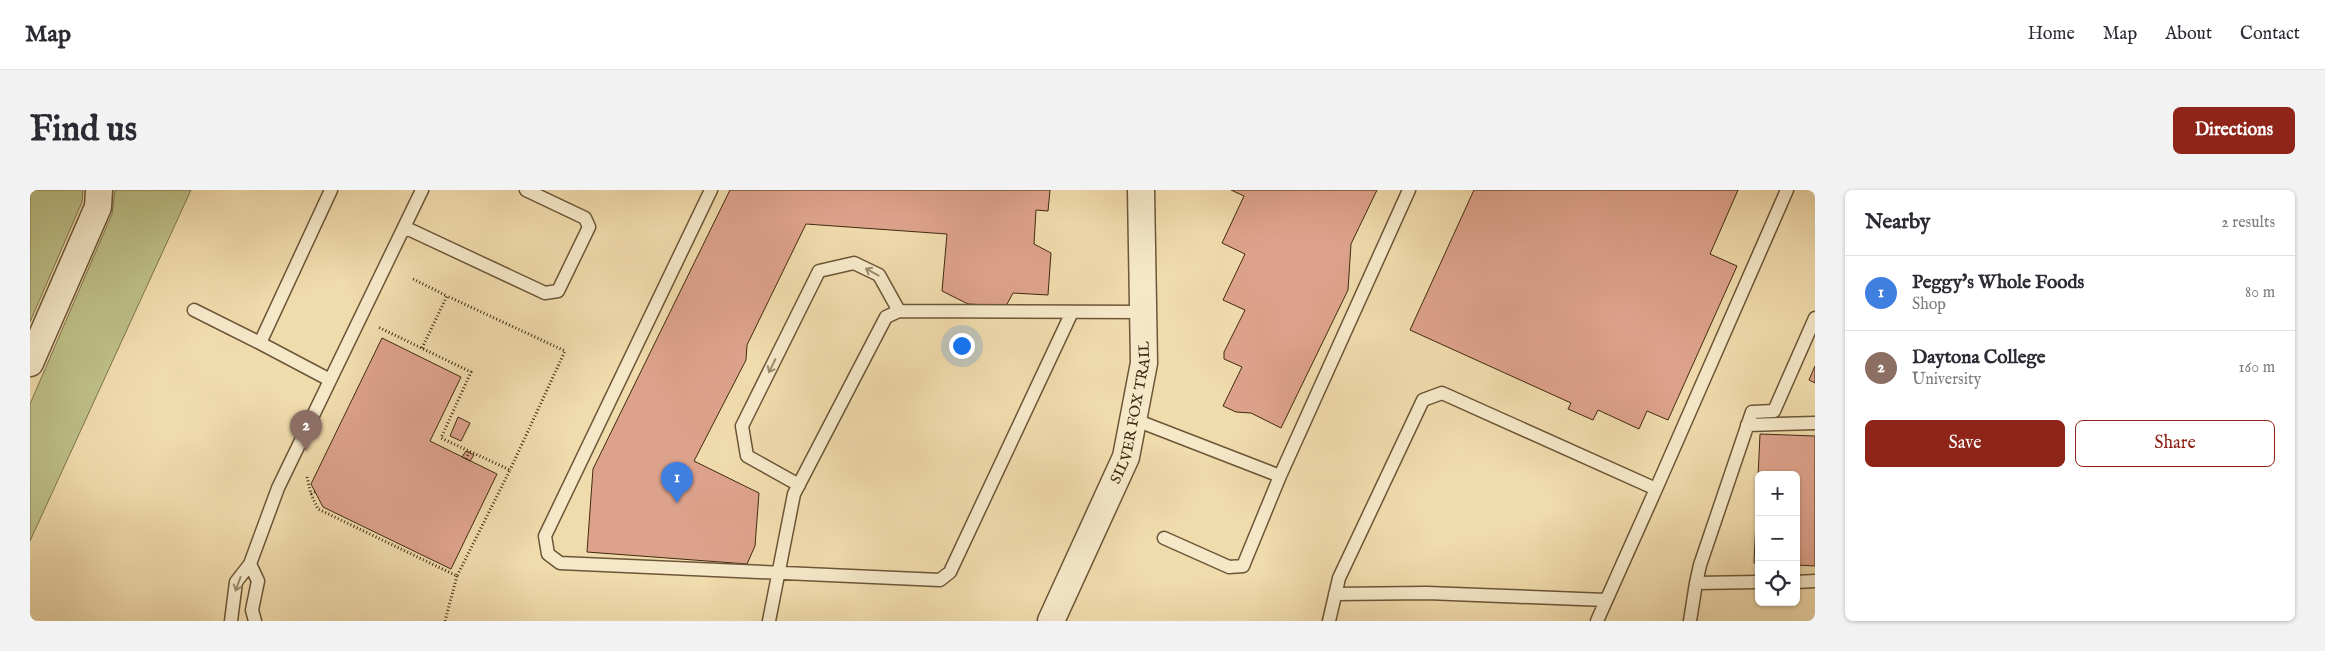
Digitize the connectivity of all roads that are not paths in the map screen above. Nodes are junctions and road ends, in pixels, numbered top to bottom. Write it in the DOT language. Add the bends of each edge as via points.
graph roads {
  1 [pos="99,190"];
  2 [pos="331,190"];
  3 [pos="422,190"];
  4 [pos="526,190"];
  5 [pos="711,190"];
  6 [pos="1142,190"];
  7 [pos="1409,190"];
  8 [pos="1787,190"];
  9 [pos="404,227"];
  10 [pos="194,310"];
  11 [pos="899,311"];
  12 [pos="1072,312"];
  13 [pos="1143,312"];
  14 [pos="1815,318"];
  15 [pos="260,343"];
  16 [pos="30,363"];
  17 [pos="330,380"];
  18 [pos="1133,419"];
  19 [pos="1815,422"];
  20 [pos="1747,426"];
  21 [pos="1280,476"];
  22 [pos="798,485"];
  23 [pos="1656,489"];
  24 [pos="1164,538"];
  25 [pos="250,564"];
  26 [pos="778,574"];
  27 [pos="1755,582"];
  28 [pos="1800,582"];
  29 [pos="1815,582"];
  30 [pos="1696,583"];
  31 [pos="1335,594"];
  32 [pos="1606,600"];
  33 [pos="231,621"];
  34 [pos="255,621"];
  35 [pos="769,621"];
  36 [pos="1051,621"];
  37 [pos="1329,621"];
  38 [pos="1597,621"];
  39 [pos="1690,621"];
  1 -- 16 [label="street" via="98,207"];
  2 -- 15 [label="lane"];
  3 -- 9 [label="lane"];
  4 -- 9 [label="lane" via="585,218 589,227 558,291 545,294"];
  5 -- 26 [label="lane" via="545,536 546,545 548,554 560,563"];
  6 -- 13 [label="street, SILVER FOX TRAIL"];
  7 -- 21 [label="lane"];
  8 -- 23 [label="lane"];
  9 -- 17 [label="lane"];
  10 -- 15 [label="lane"];
  11 -- 12 [label="lane"];
  11 -- 22 [label="lane" via="886,317"];
  11 -- 22 [label="lane, one-way" via="879,275 854,264 819,271 742,426 747,456"];
  12 -- 13 [label="lane"];
  12 -- 26 [label="lane" via="950,572 940,580"];
  13 -- 18 [label="street, SILVER FOX TRAIL" via="1144,364"];
  14 -- 20 [label="lane" via="1774,411 1752,412"];
  15 -- 17 [label="lane"];
  17 -- 25 [label="lane" via="278,488"];
  18 -- 21 [label="lane"];
  18 -- 36 [label="street, SILVER FOX TRAIL" via="1126,457"];
  19 -- 20 [label="lane"];
  20 -- 30 [label="lane"];
  21 -- 24 [label="lane" via="1243,566 1229,567"];
  22 -- 26 [label="lane"];
  23 -- 31 [label="lane" via="1442,393 1423,400 1338,578"];
  23 -- 32 [label="lane"];
  25 -- 33 [label="lane, one-way" via="236,582"];
  25 -- 34 [label="lane" via="258,582 252,610"];
  26 -- 35 [label="lane"];
  27 -- 30 [label="lane"];
  28 -- 29 [label="lane"];
  30 -- 39 [label="lane"];
  31 -- 32 [label="lane" via="1427,593"];
  31 -- 37 [label="lane"];
  32 -- 38 [label="lane"];
}
